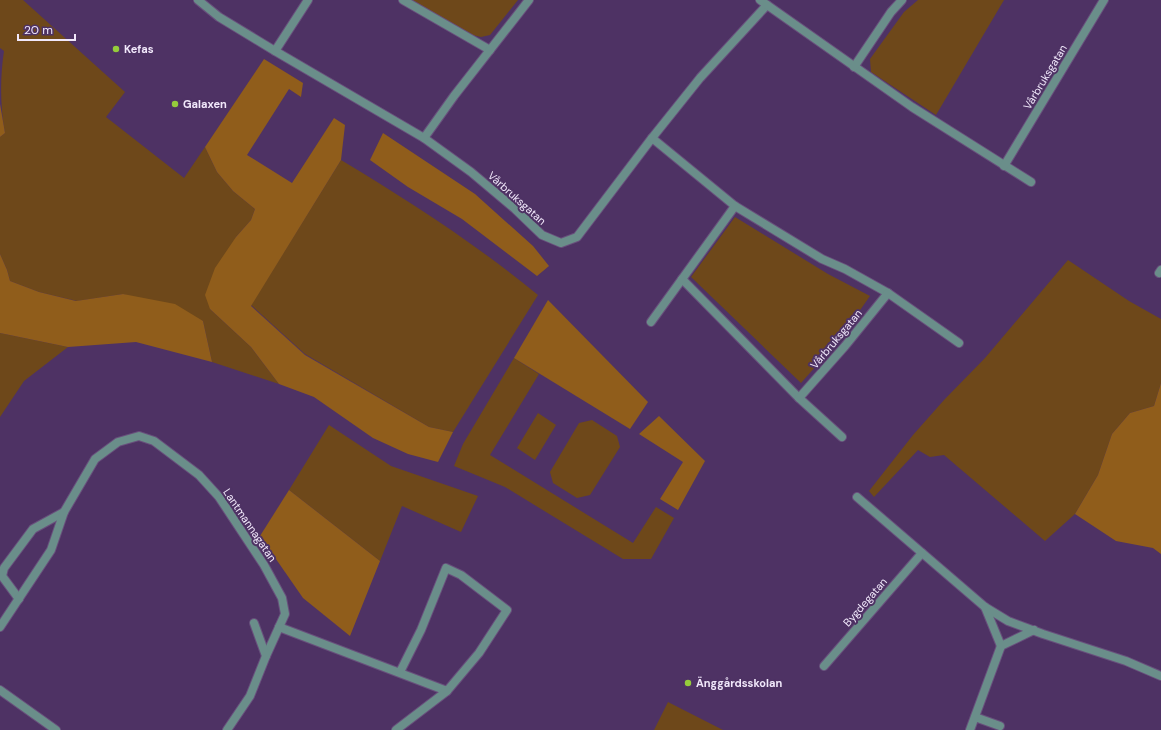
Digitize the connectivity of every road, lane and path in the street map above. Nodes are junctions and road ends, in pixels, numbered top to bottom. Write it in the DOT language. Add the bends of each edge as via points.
graph roads {
  1 [pos="198,0"];
  2 [pos="308,0"];
  3 [pos="404,0"];
  4 [pos="529,0"];
  5 [pos="902,0"];
  6 [pos="1104,0"];
  7 [pos="763,2"];
  8 [pos="490,50"];
  9 [pos="275,51"];
  10 [pos="854,67"];
  11 [pos="424,138"];
  12 [pos="652,138"];
  13 [pos="1004,166"];
  14 [pos="1031,182"];
  15 [pos="735,206"];
  16 [pos="682,279"];
  17 [pos="888,293"];
  18 [pos="651,322"];
  19 [pos="959,343"];
  20 [pos="799,398"];
  21 [pos="842,437"];
  22 [pos="857,497"];
  23 [pos="64,512"];
  24 [pos="922,553"];
  25 [pos="19,599"];
  26 [pos="985,607"];
  27 [pos="254,623"];
  28 [pos="0,627"];
  29 [pos="279,627"];
  30 [pos="1034,630"];
  31 [pos="1000,646"];
  32 [pos="266,656"];
  33 [pos="824,666"];
  34 [pos="400,672"];
  35 [pos="1161,676"];
  36 [pos="0,690"];
  37 [pos="447,690"];
  38 [pos="975,717"];
  39 [pos="1000,726"];
  40 [pos="46,727"];
  41 [pos="56,730"];
  42 [pos="227,730"];
  43 [pos="396,730"];
  44 [pos="970,730"];
  1 -- 9 [label="street, Vårbruksgatan" via="219,17"];
  2 -- 9 [label="street"];
  3 -- 8 [label="street"];
  4 -- 8 [label="street"];
  5 -- 10 [label="street"];
  6 -- 13 [label="street, Vårbruksgatan"];
  7 -- 10 [label="street, Vårbruksgatan"];
  7 -- 12 [label="street, Vårbruksgatan"];
  8 -- 11 [label="street"];
  9 -- 11 [label="street, Vårbruksgatan"];
  10 -- 13 [label="street, Vårbruksgatan"];
  11 -- 12 [label="street, Vårbruksgatan" via="471,172 542,235 561,243 577,237"];
  12 -- 15 [label="street"];
  13 -- 14 [label="street, Vårbruksgatan"];
  15 -- 16 [label="street"];
  15 -- 17 [label="street" via="822,259"];
  16 -- 18 [label="street"];
  16 -- 20 [label="street"];
  17 -- 19 [label="street"];
  17 -- 20 [label="street, Vårbruksgatan"];
  20 -- 21 [label="street"];
  22 -- 24 [label="street"];
  23 -- 25 [label="street, Lantmannagatan" via="52,550"];
  23 -- 25 [label="street" via="33,529 4,568 2,576"];
  23 -- 29 [label="street, Lantmannagatan" via="95,459 118,442 139,436 154,441 199,474 219,497 264,565 282,598 285,614"];
  24 -- 26 [label="street"];
  24 -- 33 [label="street, Bygdegatan"];
  25 -- 28 [label="street, Lantmannagatan"];
  26 -- 30 [label="street" via="1008,621"];
  26 -- 31 [label="street"];
  27 -- 32 [label="street"];
  29 -- 32 [label="street, Lantmannagatan"];
  29 -- 34 [label="street"];
  30 -- 31 [label="street"];
  30 -- 35 [label="street"];
  31 -- 38 [label="street"];
  32 -- 42 [label="street, Lantmannagatan" via="250,696"];
  34 -- 37 [label="street"];
  34 -- 37 [label="street" via="422,630 446,568 461,575 507,610 479,653"];
  36 -- 40 [label="street"];
  37 -- 43 [label="street"];
  38 -- 39 [label="street"];
  38 -- 44 [label="street"];
  40 -- 41 [label="street"];
}
